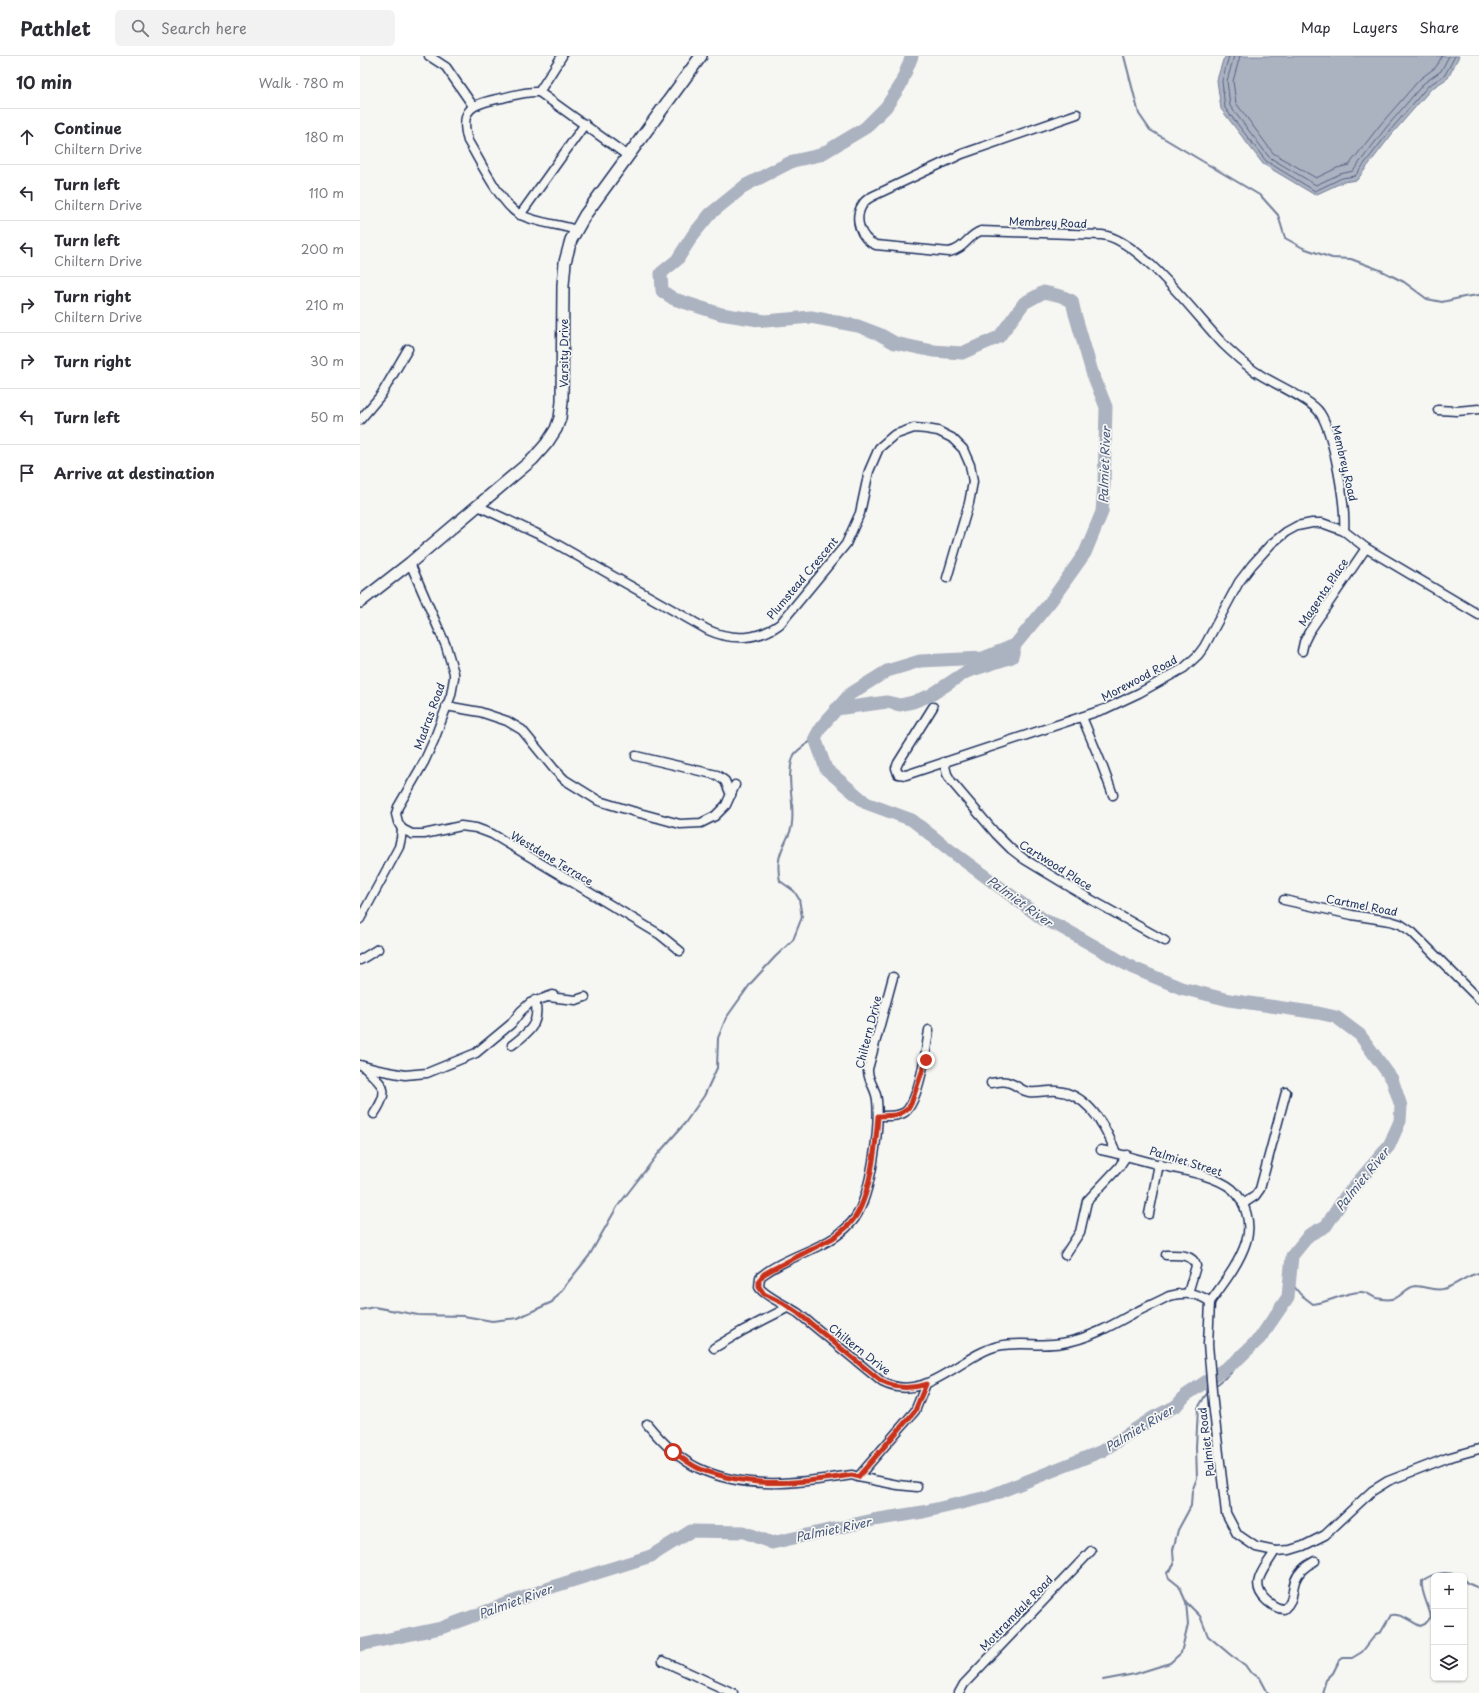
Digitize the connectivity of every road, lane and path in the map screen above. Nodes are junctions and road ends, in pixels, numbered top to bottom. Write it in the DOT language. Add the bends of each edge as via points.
graph roads {
  1 [pos="429,56"];
  2 [pos="562,56"];
  3 [pos="701,56"];
  4 [pos="539,92"];
  5 [pos="473,106"];
  6 [pos="1078,114"];
  7 [pos="585,124"];
  8 [pos="628,156"];
  9 [pos="520,215"];
  10 [pos="576,230"];
  11 [pos="408,349"];
  12 [pos="1479,409"];
  13 [pos="1438,410"];
  14 [pos="360,420"];
  15 [pos="478,506"];
  16 [pos="1344,531"];
  17 [pos="1366,548"];
  18 [pos="410,563"];
  19 [pos="947,578"];
  20 [pos="361,599"];
  21 [pos="1479,615"];
  22 [pos="1302,650"];
  23 [pos="446,706"];
  24 [pos="933,707"];
  25 [pos="1082,717"];
  26 [pos="636,756"];
  27 [pos="944,762"];
  28 [pos="735,785"];
  29 [pos="731,795"];
  30 [pos="1113,795"];
  31 [pos="402,829"];
  32 [pos="1284,900"];
  33 [pos="360,919"];
  34 [pos="1165,941"];
  35 [pos="378,950"];
  36 [pos="680,951"];
  37 [pos="360,960"];
  38 [pos="893,976"];
  39 [pos="585,997"];
  40 [pos="1479,999"];
  41 [pos="535,1000"];
  42 [pos="929,1030"];
  43 [pos="512,1045"];
  44 [pos="362,1065"];
  45 [pos="992,1083"];
  46 [pos="1286,1092"];
  47 [pos="374,1114"];
  48 [pos="878,1116"];
  49 [pos="1101,1150"];
  50 [pos="1116,1153"];
  51 [pos="1127,1155"];
  52 [pos="1159,1164"];
  53 [pos="1243,1204"];
  54 [pos="1149,1214"];
  55 [pos="1065,1255"];
  56 [pos="1166,1255"];
  57 [pos="1188,1293"];
  58 [pos="1210,1302"];
  59 [pos="789,1307"];
  60 [pos="714,1348"];
  61 [pos="926,1384"];
  62 [pos="647,1424"];
  63 [pos="1479,1449"];
  64 [pos="858,1477"];
  65 [pos="918,1487"];
  66 [pos="1091,1550"];
  67 [pos="1275,1551"];
  68 [pos="1314,1560"];
  69 [pos="663,1661"];
  70 [pos="733,1693"];
  71 [pos="959,1693"];
  1 -- 5 [label="street" via="446,67"];
  2 -- 4 [label="street"];
  3 -- 8 [label="street, Varsity Drive"];
  4 -- 5 [label="street" via="529,91"];
  4 -- 7 [label="street"];
  5 -- 9 [label="street" via="466,120 465,131 468,141 505,202"];
  6 -- 16 [label="street, Membrey Road" via="962,154 873,196 861,206 860,229 863,235 876,245 948,252 956,250 972,235 981,231 1102,235 1117,238 1165,279 1250,369 1319,410 1325,422 1339,478 1344,506"];
  7 -- 8 [label="street"];
  7 -- 9 [label="street"];
  8 -- 10 [label="street, Varsity Drive"];
  9 -- 10 [label="street"];
  10 -- 15 [label="street, Varsity Drive" via="568,247 563,285 563,393 560,418 550,437 533,459"];
  11 -- 14 [label="street" via="382,395"];
  12 -- 13 [label="street"];
  15 -- 18 [label="street, Varsity Drive"];
  15 -- 19 [label="street, Plumstead Crescent" via="544,536 708,630 726,637 749,637 772,630 780,624 846,544 860,513 868,471 879,448 903,431 914,428 926,429 945,434 959,445 967,457 972,474 969,503"];
  16 -- 17 [label="street, Morewood Road"];
  16 -- 25 [label="street, Morewood Road" via="1322,523 1312,523 1297,526 1286,532 1271,544 1239,582 1212,635 1191,662 1139,693"];
  17 -- 21 [label="street, Morewood Road"];
  17 -- 22 [label="street, Magenta Place" via="1309,632"];
  18 -- 20 [label="street, Varsity Drive"];
  18 -- 23 [label="street, Madras Road" via="446,646 454,673"];
  23 -- 29 [label="street" via="498,717 522,730 565,780 592,797 614,806 680,824 694,824 715,816 726,806"];
  23 -- 31 [label="street, Madras Road" via="424,762 398,806 397,818"];
  24 -- 27 [label="street, Morewood Road" via="898,763 896,771 898,774 906,774"];
  25 -- 27 [label="street, Morewood Road"];
  25 -- 30 [label="street"];
  26 -- 29 [label="street" via="717,774 725,781"];
  27 -- 34 [label="street, Cartwood Place" via="951,781 1011,849 1055,879"];
  28 -- 29 [label="street"];
  31 -- 33 [label="street" via="399,847"];
  31 -- 36 [label="street, Westdene Terrace" via="408,833 420,834 461,826 492,834 659,934"];
  32 -- 40 [label="street, Cartmel Road" via="1400,924 1412,932"];
  35 -- 37 [label="street"];
  38 -- 48 [label="street, Chiltern Drive" via="868,1069 868,1077 876,1093"];
  39 -- 41 [label="street" via="576,1000 550,996"];
  41 -- 43 [label="street" via="537,1014 531,1031"];
  41 -- 44 [label="street" via="476,1053 427,1073 405,1075"];
  42 -- 48 [label="street" via="924,1064 911,1104 900,1114"];
  44 -- 47 [label="street" via="379,1081 384,1091 382,1102"];
  45 -- 50 [label="street" via="1009,1082 1025,1091 1056,1091 1073,1096 1099,1119 1110,1136"];
  46 -- 53 [label="street" via="1260,1189"];
  48 -- 59 [label="street, Chiltern Drive" via="871,1168 861,1206 854,1219 833,1238 764,1274 759,1280 759,1287 764,1294"];
  49 -- 50 [label="street, Palmiet Street"];
  50 -- 51 [label="street, Palmiet Street"];
  51 -- 52 [label="street, Palmiet Street"];
  51 -- 55 [label="street" via="1119,1168 1087,1201 1080,1232"];
  52 -- 53 [label="street, Palmiet Street" via="1219,1182 1231,1188"];
  52 -- 54 [label="street"];
  53 -- 58 [label="street, Palmiet Street" via="1248,1216 1246,1242 1239,1258"];
  56 -- 57 [label="street" via="1186,1256 1195,1262"];
  57 -- 58 [label="street, Chiltern Drive"];
  57 -- 61 [label="street, Chiltern Drive" via="1170,1296 1103,1330 1074,1341 997,1346"];
  58 -- 67 [label="street, Palmiet Road" via="1208,1344 1212,1402 1226,1513 1237,1534 1245,1541 1256,1547"];
  59 -- 60 [label="street"];
  59 -- 61 [label="street, Chiltern Drive" via="882,1382 905,1388"];
  61 -- 64 [label="street" via="915,1411"];
  62 -- 64 [label="street" via="679,1456 697,1468 719,1475 776,1484 852,1475"];
  63 -- 67 [label="street, Palmiet Road" via="1392,1479 1372,1491 1318,1539 1290,1550"];
  64 -- 65 [label="street"];
  66 -- 71 [label="street, Mottramdale Road" via="964,1684"];
  67 -- 68 [label="street" via="1258,1582 1266,1600 1280,1609 1286,1608 1292,1600 1298,1574"];
  69 -- 70 [label="street"];
}
